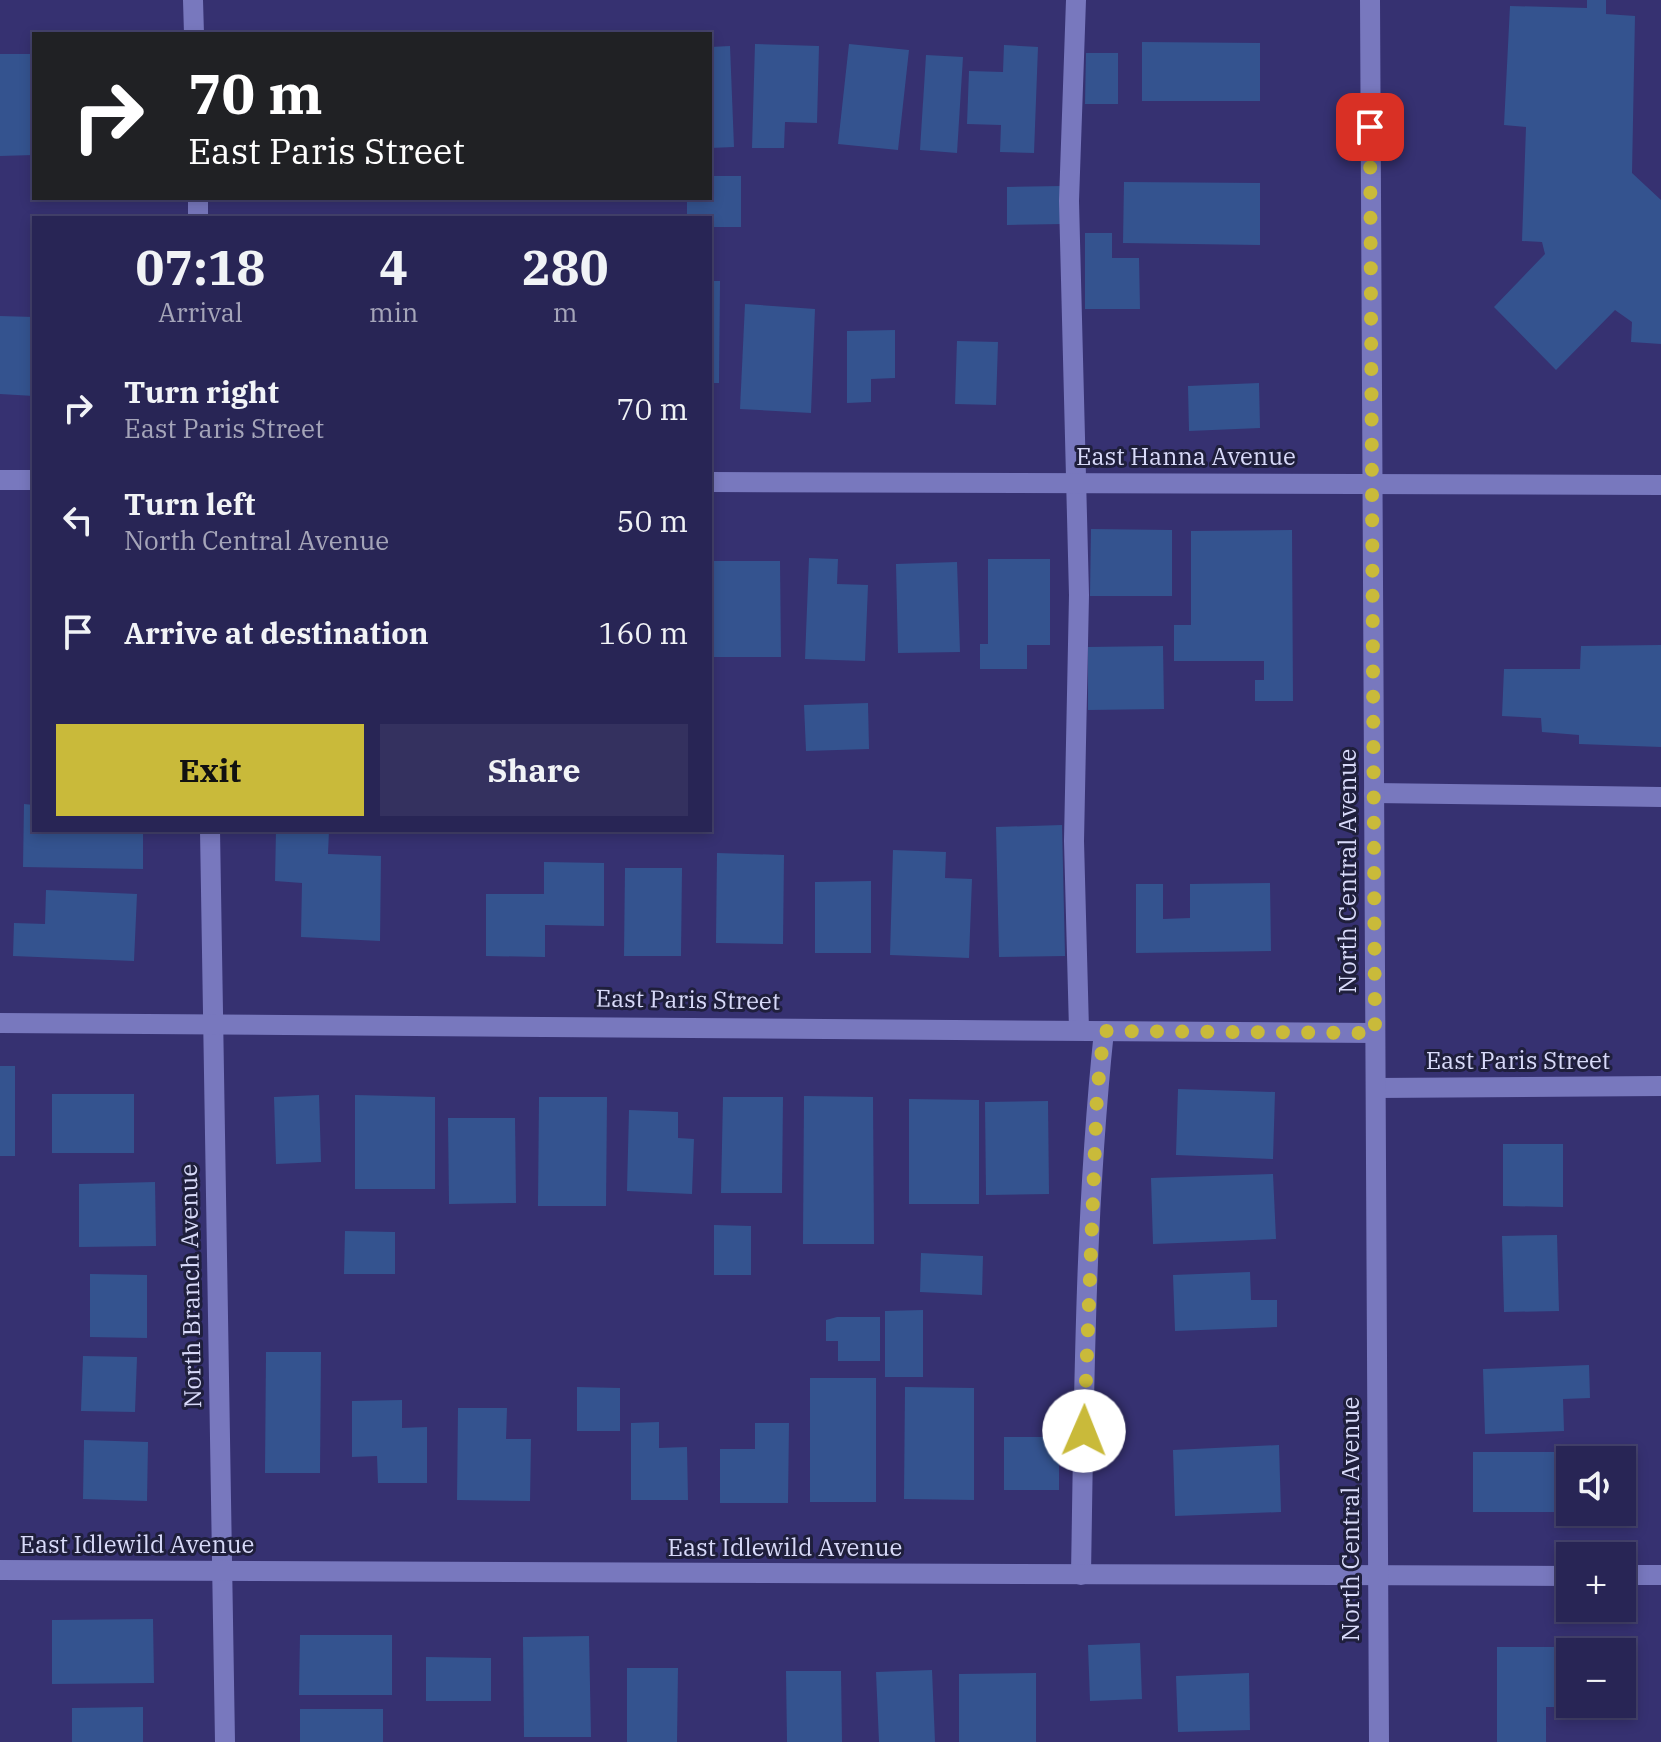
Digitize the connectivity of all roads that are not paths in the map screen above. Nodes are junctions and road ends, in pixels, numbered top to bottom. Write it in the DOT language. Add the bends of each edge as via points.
graph roads {
  1 [pos="193,0"];
  2 [pos="1076,0"];
  3 [pos="1370,0"];
  4 [pos="194,32"];
  5 [pos="0,480"];
  6 [pos="32,480"];
  7 [pos="712,482"];
  8 [pos="1075,483"];
  9 [pos="1371,484"];
  10 [pos="1661,485"];
  11 [pos="1374,793"];
  12 [pos="1661,797"];
  13 [pos="210,832"];
  14 [pos="213,1022"];
  15 [pos="0,1023"];
  16 [pos="1079,1030"];
  17 [pos="1104,1031"];
  18 [pos="1375,1033"];
  19 [pos="1661,1086"];
  20 [pos="1376,1088"];
  21 [pos="0,1570"];
  22 [pos="222,1571"];
  23 [pos="1081,1575"];
  24 [pos="1636,1575"];
  25 [pos="1661,1575"];
  26 [pos="1377,1576"];
  27 [pos="1556,1576"];
  28 [pos="225,1742"];
  29 [pos="1379,1742"];
  1 -- 4 [label="street"];
  2 -- 8 [label="street" via="1069,201"];
  3 -- 9 [label="street, North Central Avenue"];
  5 -- 6 [label="street"];
  7 -- 8 [label="street, East Hanna Avenue"];
  8 -- 9 [label="street, East Hanna Avenue"];
  8 -- 16 [label="street"];
  9 -- 10 [label="street, East Hanna Avenue"];
  9 -- 11 [label="street, North Central Avenue"];
  11 -- 12 [label="street"];
  11 -- 18 [label="street, North Central Avenue"];
  13 -- 14 [label="street, North Branch Avenue"];
  14 -- 15 [label="street, East Paris Street"];
  14 -- 16 [label="street, East Paris Street"];
  14 -- 22 [label="street, North Branch Avenue"];
  16 -- 17 [label="street, East Paris Street"];
  17 -- 18 [label="street, East Paris Street"];
  17 -- 23 [label="street" via="1097,1094"];
  18 -- 20 [label="street, North Central Avenue"];
  19 -- 20 [label="street, East Paris Street"];
  20 -- 26 [label="street, North Central Avenue"];
  21 -- 22 [label="street, East Idlewild Avenue"];
  22 -- 23 [label="street, East Idlewild Avenue"];
  22 -- 28 [label="street, North Branch Avenue"];
  23 -- 26 [label="street, East Idlewild Avenue"];
  24 -- 25 [label="street"];
  26 -- 27 [label="street, East Idlewild Avenue"];
  26 -- 29 [label="street, North Central Avenue"];
}
